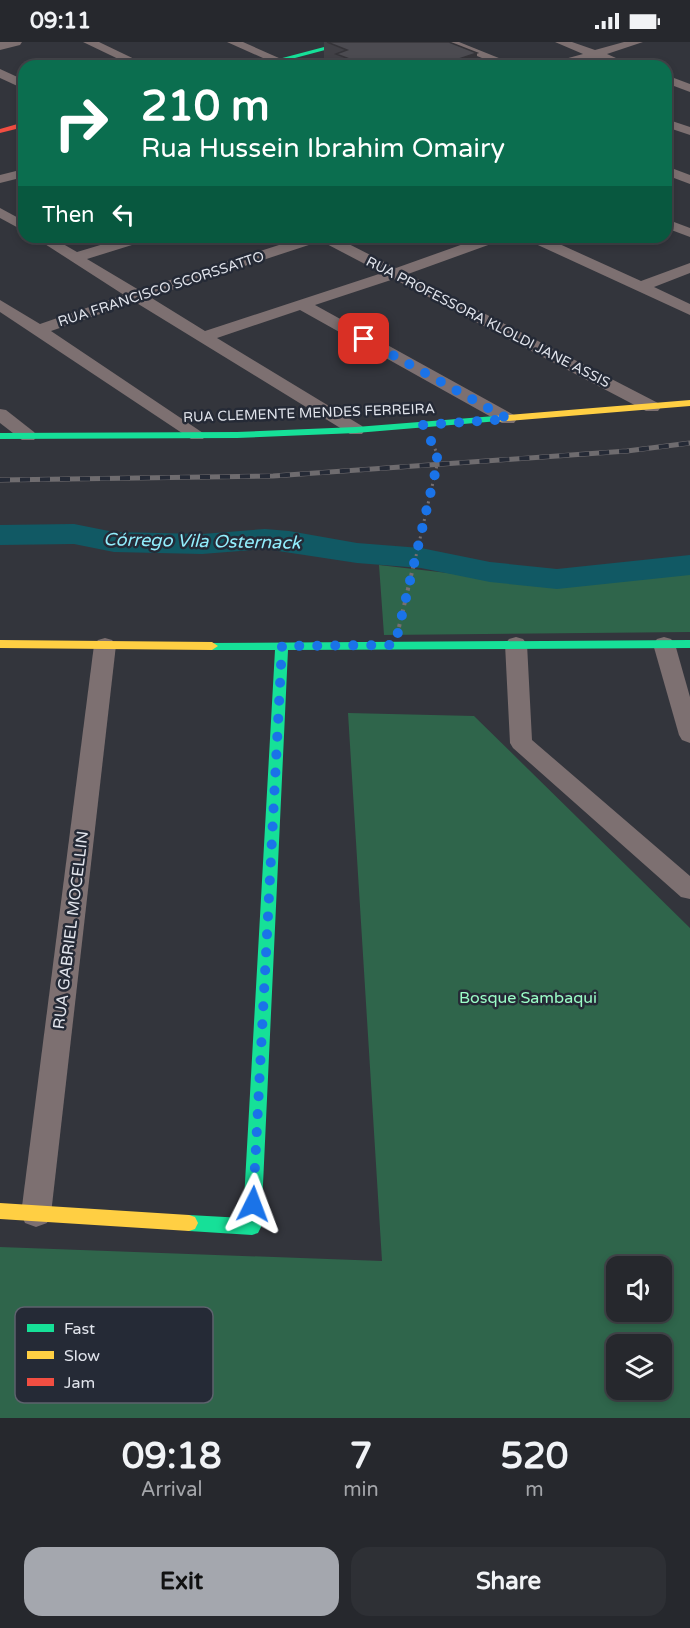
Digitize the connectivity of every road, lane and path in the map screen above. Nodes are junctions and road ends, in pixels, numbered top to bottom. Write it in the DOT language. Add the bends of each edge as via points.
graph roads {
  1 [pos="16,42"];
  2 [pos="89,42"];
  3 [pos="233,42"];
  4 [pos="348,42"];
  5 [pos="448,42"];
  6 [pos="561,42"];
  7 [pos="638,42"];
  8 [pos="0,46"];
  9 [pos="595,54"];
  10 [pos="130,60"];
  11 [pos="278,60"];
  12 [pos="497,60"];
  13 [pos="574,60"];
  14 [pos="612,60"];
  15 [pos="3,77"];
  16 [pos="672,81"];
  17 [pos="18,83"];
  18 [pos="690,88"];
  19 [pos="690,120"];
  20 [pos="672,124"];
  21 [pos="18,126"];
  22 [pos="672,126"];
  23 [pos="0,131"];
  24 [pos="690,131"];
  25 [pos="672,172"];
  26 [pos="18,174"];
  27 [pos="0,179"];
  28 [pos="690,180"];
  29 [pos="0,212"];
  30 [pos="18,221"];
  31 [pos="18,223"];
  32 [pos="0,226"];
  33 [pos="672,226"];
  34 [pos="690,233"];
  35 [pos="52,243"];
  36 [pos="123,243"];
  37 [pos="300,243"];
  38 [pos="335,243"];
  39 [pos="479,243"];
  40 [pos="545,243"];
  41 [pos="77,257"];
  42 [pos="690,268"];
  43 [pos="394,274"];
  44 [pos="640,287"];
  45 [pos="136,296"];
  46 [pos="0,305"];
  47 [pos="303,305"];
  48 [pos="690,310"];
  49 [pos="36,331"];
  50 [pos="205,336"];
  51 [pos="690,403"];
  52 [pos="652,407"];
  53 [pos="0,414"];
  54 [pos="508,419"];
  55 [pos="423,425"];
  56 [pos="356,430"];
  57 [pos="197,435"];
  58 [pos="0,436"];
  59 [pos="28,436"];
  60 [pos="0,644"];
  61 [pos="516,644"];
  62 [pos="664,644"];
  63 [pos="690,644"];
  64 [pos="105,645"];
  65 [pos="395,645"];
  66 [pos="282,646"];
  67 [pos="690,735"];
  68 [pos="690,890"];
  69 [pos="0,1211"];
  70 [pos="36,1214"];
  1 -- 8 [label="street"];
  2 -- 10 [label="street"];
  3 -- 11 [label="street"];
  4 -- 11 [label="street"];
  5 -- 12 [label="street"];
  6 -- 9 [label="street"];
  7 -- 9 [label="street"];
  9 -- 13 [label="street"];
  9 -- 14 [label="street"];
  15 -- 17 [label="street"];
  16 -- 18 [label="street"];
  19 -- 20 [label="street"];
  21 -- 23 [label="street"];
  22 -- 24 [label="street"];
  25 -- 28 [label="street"];
  26 -- 27 [label="street"];
  29 -- 30 [label="street"];
  31 -- 32 [label="street"];
  33 -- 34 [label="street"];
  35 -- 41 [label="street"];
  36 -- 41 [label="street"];
  37 -- 45 [label="street, RUA FRANCISCO SCORSSATTO"];
  38 -- 43 [label="street, RUA PROFESSORA KLOLDI JANE ASSIS"];
  39 -- 43 [label="street"];
  40 -- 44 [label="street"];
  41 -- 45 [label="street"];
  42 -- 44 [label="street"];
  43 -- 47 [label="street"];
  43 -- 52 [label="street, RUA PROFESSORA KLOLDI JANE ASSIS"];
  44 -- 48 [label="street"];
  45 -- 49 [label="street, RUA FRANCISCO SCORSSATTO"];
  45 -- 50 [label="street"];
  46 -- 49 [label="street"];
  47 -- 50 [label="street"];
  47 -- 54 [label="street"];
  49 -- 57 [label="street"];
  50 -- 56 [label="street"];
  51 -- 52 [label="street, RUA CLEMENTE MENDES FERREIRA"];
  52 -- 54 [label="street, RUA CLEMENTE MENDES FERREIRA"];
  53 -- 59 [label="street"];
  54 -- 55 [label="street, RUA CLEMENTE MENDES FERREIRA"];
  55 -- 56 [label="street, RUA CLEMENTE MENDES FERREIRA"];
  55 -- 65 [label="path" via="437,453 437,465"];
  56 -- 57 [label="street, RUA CLEMENTE MENDES FERREIRA"];
  57 -- 59 [label="street, RUA CLEMENTE MENDES FERREIRA"];
  58 -- 59 [label="street, RUA CLEMENTE MENDES FERREIRA"];
  60 -- 64 [label="street"];
  61 -- 62 [label="street"];
  61 -- 65 [label="street"];
  61 -- 68 [label="street" via="521,743"];
  62 -- 63 [label="street"];
  62 -- 67 [label="street"];
  64 -- 66 [label="street"];
  64 -- 70 [label="street, RUA GABRIEL MOCELLIN"];
  65 -- 66 [label="street"];
  66 -- 70 [label="street" via="252,1227"];
  69 -- 70 [label="street"];
}
